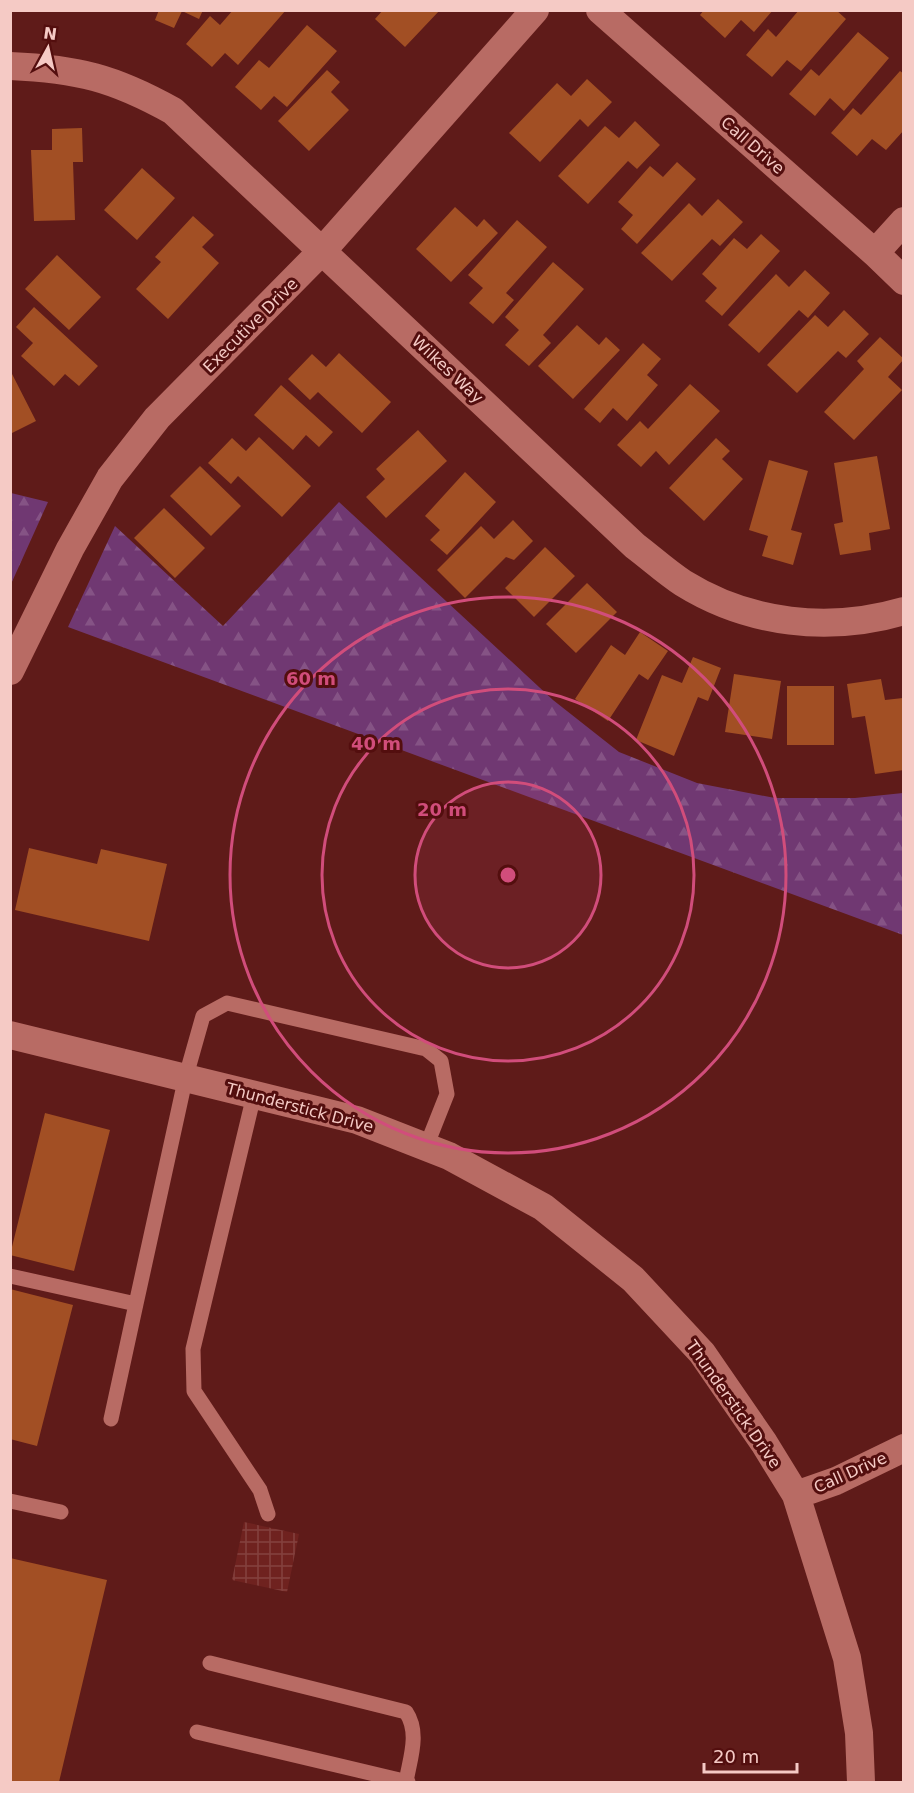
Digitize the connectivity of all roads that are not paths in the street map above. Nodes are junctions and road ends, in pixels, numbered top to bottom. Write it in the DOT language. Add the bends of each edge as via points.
graph roads {
  1 [pos="535,10"];
  2 [pos="600,10"];
  3 [pos="10,66"];
  4 [pos="903,221"];
  5 [pos="323,250"];
  6 [pos="875,253"];
  7 [pos="903,281"];
  8 [pos="903,611"];
  9 [pos="10,671"];
  10 [pos="10,1035"];
  11 [pos="186,1076"];
  12 [pos="254,1095"];
  13 [pos="426,1147"];
  14 [pos="10,1276"];
  15 [pos="136,1304"];
  16 [pos="111,1419"];
  17 [pos="903,1448"];
  18 [pos="796,1495"];
  19 [pos="10,1501"];
  20 [pos="61,1512"];
  21 [pos="268,1514"];
  22 [pos="210,1663"];
  23 [pos="197,1732"];
  24 [pos="407,1782"];
  25 [pos="861,1782"];
  1 -- 5 [label="street, Executive Drive"];
  2 -- 6 [label="street, Call Drive"];
  3 -- 5 [label="street, Wilkes Way" via="84,73 114,81 173,111"];
  4 -- 6 [label="street"];
  5 -- 8 [label="street, Wilkes Way" via="635,546 682,582 733,609 781,620 835,624"];
  5 -- 9 [label="street, Executive Drive" via="157,418 110,478"];
  6 -- 7 [label="street, Call Drive"];
  10 -- 11 [label="street, Thunderstick Drive"];
  11 -- 12 [label="street, Thunderstick Drive"];
  11 -- 13 [label="lane" via="203,1016 227,1003 426,1049 441,1061 447,1094"];
  11 -- 15 [label="lane"];
  12 -- 13 [label="street, Thunderstick Drive" via="357,1120"];
  12 -- 21 [label="lane" via="193,1349 194,1392 260,1490"];
  13 -- 18 [label="street, Thunderstick Drive" via="543,1206 633,1279 702,1353"];
  14 -- 15 [label="lane"];
  15 -- 16 [label="lane"];
  17 -- 18 [label="street, Call Drive" via="836,1481"];
  18 -- 25 [label="street, Thunderstick Drive" via="847,1658 859,1733"];
  19 -- 20 [label="lane"];
  22 -- 24 [label="lane" via="406,1712 413,1722 414,1735"];
  23 -- 24 [label="lane"];
}
